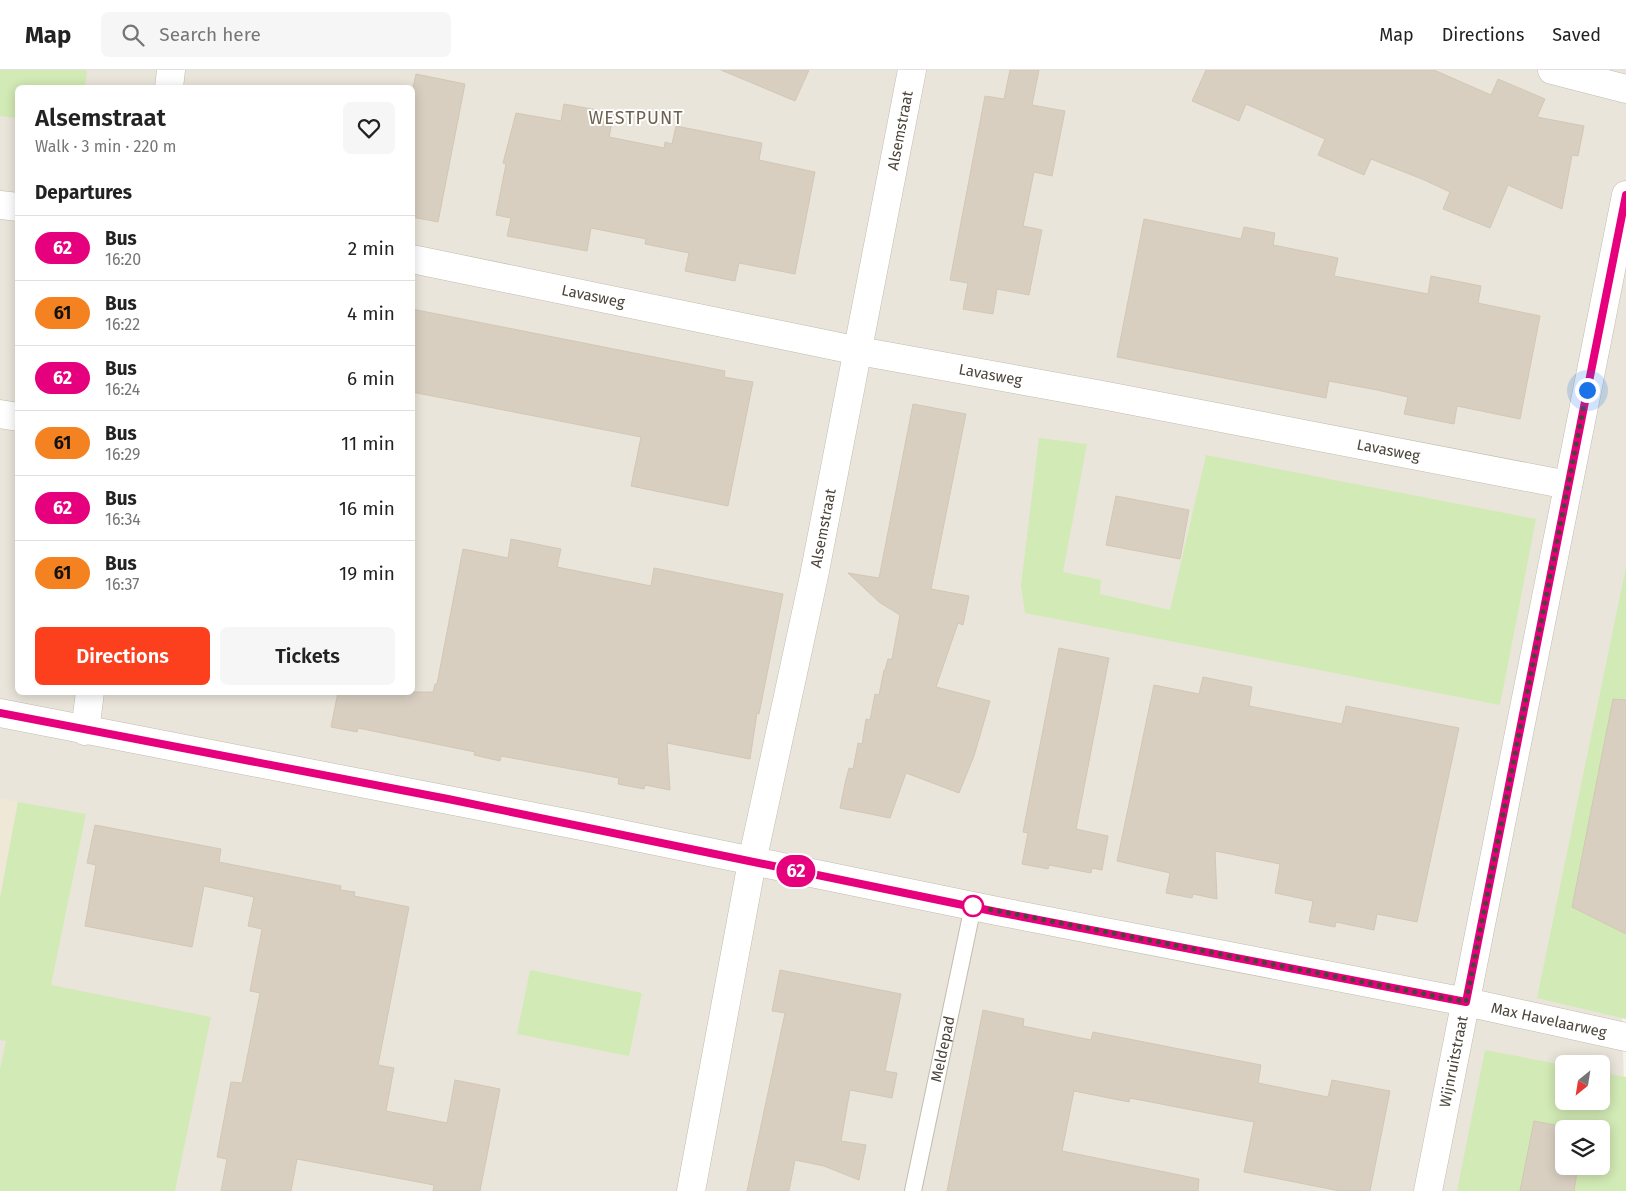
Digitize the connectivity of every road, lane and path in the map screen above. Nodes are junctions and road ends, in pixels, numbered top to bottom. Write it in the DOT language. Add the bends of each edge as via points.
graph roads {
  1 [pos="171,70"];
  2 [pos="912,70"];
  3 [pos="1552,70"];
  4 [pos="169,85"];
  5 [pos="1626,89"];
  6 [pos="1626,195"];
  7 [pos="0,205"];
  8 [pos="15,207"];
  9 [pos="415,260"];
  10 [pos="859,351"];
  11 [pos="0,414"];
  12 [pos="15,416"];
  13 [pos="1568,485"];
  14 [pos="90,695"];
  15 [pos="0,713"];
  16 [pos="85,731"];
  17 [pos="752,862"];
  18 [pos="973,906"];
  19 [pos="1466,1002"];
  20 [pos="1626,1037"];
  21 [pos="691,1191"];
  22 [pos="913,1191"];
  23 [pos="1428,1191"];
  1 -- 4 [label="street"];
  2 -- 10 [label="street, Alsemstraat"];
  3 -- 5 [label="street"];
  6 -- 13 [label="street, Wijnruitstraat"];
  7 -- 8 [label="street"];
  9 -- 10 [label="street, Lavasweg"];
  10 -- 13 [label="street, Lavasweg" via="1111,396"];
  10 -- 17 [label="street, Alsemstraat"];
  11 -- 12 [label="street"];
  13 -- 19 [label="street, Wijnruitstraat"];
  14 -- 16 [label="street"];
  15 -- 16 [label="street, Max Havelaarweg"];
  16 -- 17 [label="street, Max Havelaarweg" via="448,799"];
  17 -- 18 [label="street, Max Havelaarweg"];
  17 -- 21 [label="street, Alsemstraat"];
  18 -- 19 [label="street, Max Havelaarweg"];
  18 -- 22 [label="lane, Meldepad"];
  19 -- 20 [label="street, Max Havelaarweg"];
  19 -- 23 [label="street, Wijnruitstraat"];
}
